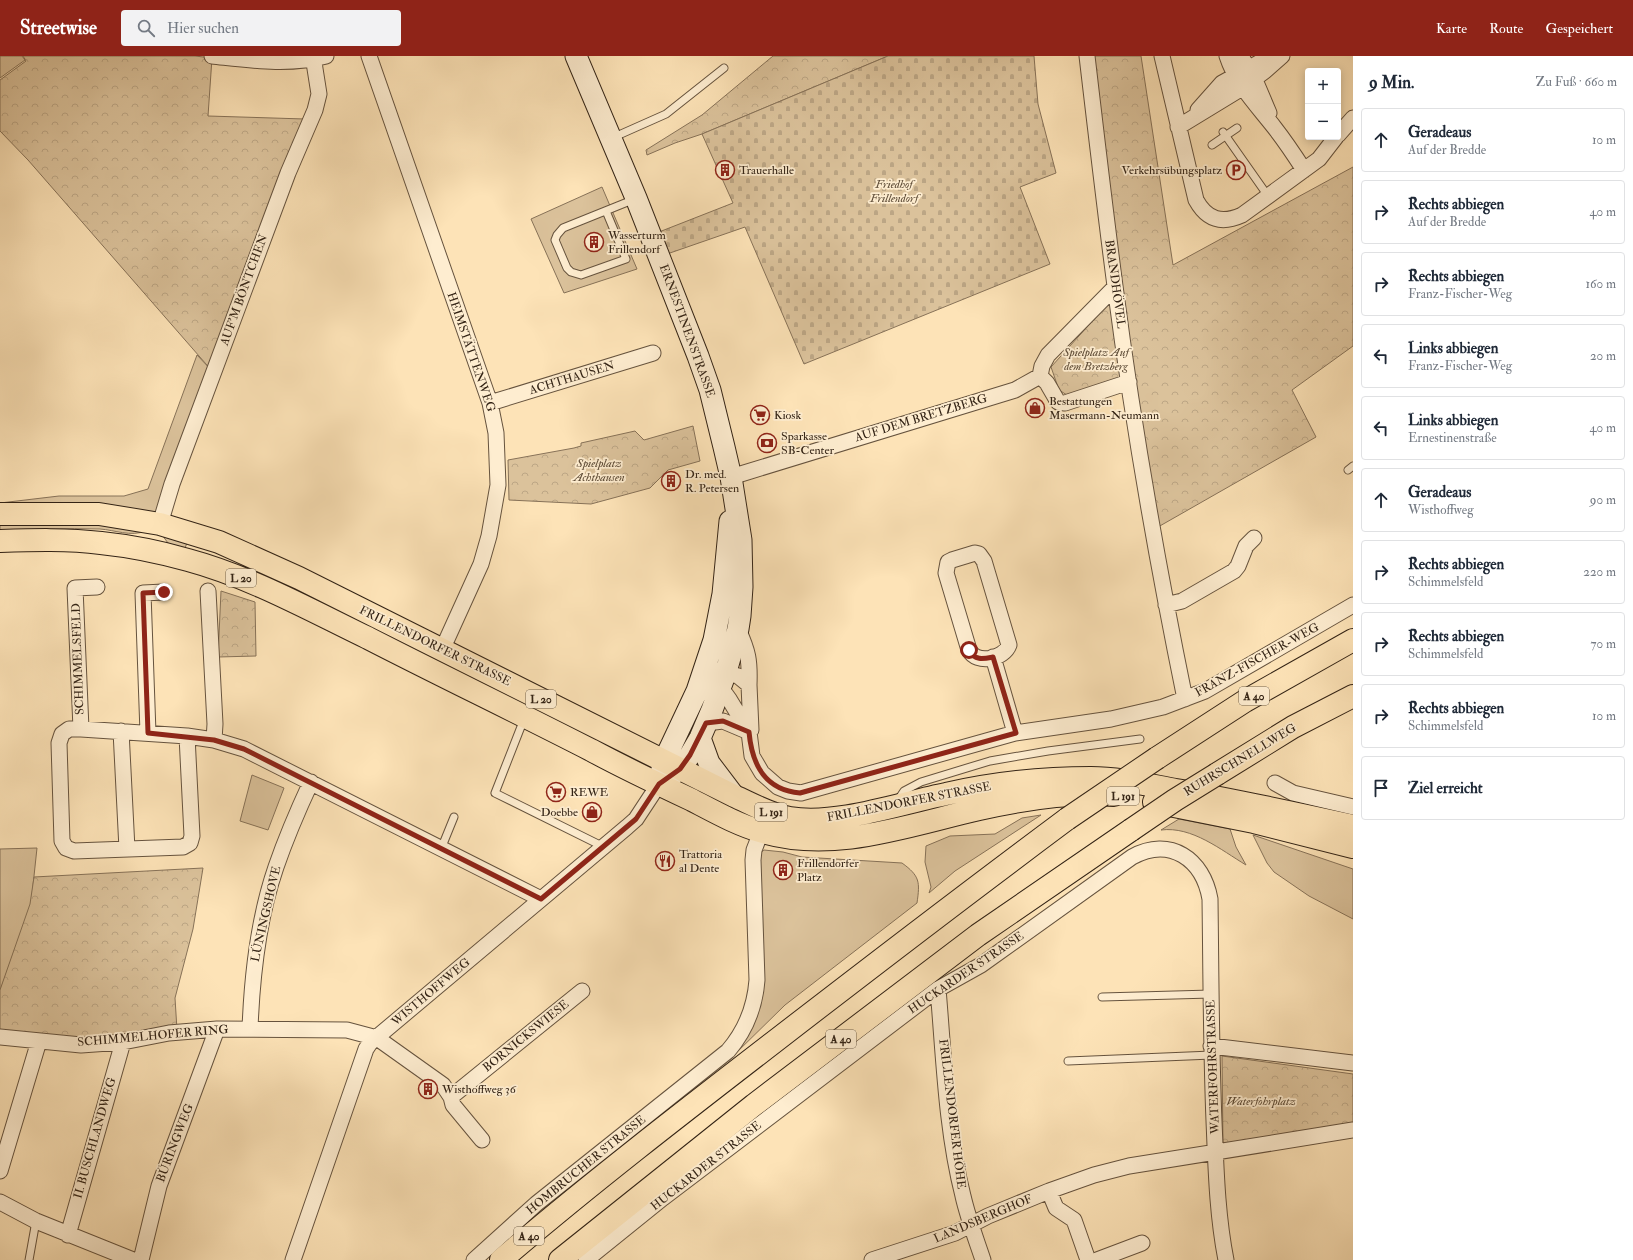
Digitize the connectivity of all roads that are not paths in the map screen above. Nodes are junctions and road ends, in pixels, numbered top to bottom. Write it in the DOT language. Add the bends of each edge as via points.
graph roads {
  1 [pos="212,56"];
  2 [pos="369,56"];
  3 [pos="576,56"];
  4 [pos="1087,56"];
  5 [pos="1162,56"];
  6 [pos="1227,56"];
  7 [pos="1271,56"];
  8 [pos="1282,56"];
  9 [pos="318,57"];
  10 [pos="724,68"];
  11 [pos="1244,74"];
  12 [pos="1353,118"];
  13 [pos="1184,123"];
  14 [pos="1236,128"];
  15 [pos="1341,132"];
  16 [pos="1224,134"];
  17 [pos="611,139"];
  18 [pos="1334,140"];
  19 [pos="1212,145"];
  20 [pos="1304,170"];
  21 [pos="1268,196"];
  22 [pos="636,198"];
  23 [pos="606,210"];
  24 [pos="1115,287"];
  25 [pos="653,353"];
  26 [pos="1040,376"];
  27 [pos="1129,382"];
  28 [pos="490,403"];
  29 [pos="731,477"];
  30 [pos="0,514"];
  31 [pos="160,524"];
  32 [pos="1254,538"];
  33 [pos="0,541"];
  34 [pos="97,587"];
  35 [pos="208,591"];
  36 [pos="164,592"];
  37 [pos="1166,605"];
  38 [pos="1353,605"];
  39 [pos="738,629"];
  40 [pos="1353,640"];
  41 [pos="442,650"];
  42 [pos="993,657"];
  43 [pos="705,666"];
  44 [pos="723,680"];
  45 [pos="749,685"];
  46 [pos="1353,696"];
  47 [pos="1185,699"];
  48 [pos="525,717"];
  49 [pos="81,728"];
  50 [pos="121,731"];
  51 [pos="703,731"];
  52 [pos="749,732"];
  53 [pos="148,733"];
  54 [pos="1016,733"];
  55 [pos="187,736"];
  56 [pos="1140,739"];
  57 [pos="214,740"];
  58 [pos="672,765"];
  59 [pos="310,782"];
  60 [pos="1275,783"];
  61 [pos="659,784"];
  62 [pos="734,796"];
  63 [pos="894,806"];
  64 [pos="1353,807"];
  65 [pos="454,817"];
  66 [pos="1353,826"];
  67 [pos="761,832"];
  68 [pos="604,847"];
  69 [pos="1353,847"];
  70 [pos="127,849"];
  71 [pos="442,849"];
  72 [pos="1203,875"];
  73 [pos="541,899"];
  74 [pos="938,989"];
  75 [pos="582,991"];
  76 [pos="1211,994"];
  77 [pos="1102,997"];
  78 [pos="217,1029"];
  79 [pos="250,1029"];
  80 [pos="0,1037"];
  81 [pos="377,1038"];
  82 [pos="39,1041"];
  83 [pos="123,1042"];
  84 [pos="1212,1051"];
  85 [pos="1068,1061"];
  86 [pos="1353,1063"];
  87 [pos="451,1097"];
  88 [pos="1353,1130"];
  89 [pos="482,1140"];
  90 [pos="1215,1152"];
  91 [pos="0,1171"];
  92 [pos="1049,1191"];
  93 [pos="0,1202"];
  94 [pos="36,1221"];
  95 [pos="971,1225"];
  96 [pos="68,1235"];
  97 [pos="1142,1244"];
  98 [pos="108,1255"];
  99 [pos="29,1260"];
  100 [pos="133,1260"];
  101 [pos="141,1260"];
  102 [pos="293,1260"];
  103 [pos="474,1260"];
  104 [pos="501,1260"];
  105 [pos="560,1260"];
  106 [pos="586,1260"];
  107 [pos="872,1260"];
  108 [pos="983,1260"];
  109 [pos="1088,1260"];
  110 [pos="1097,1260"];
  111 [pos="1226,1260"];
  1 -- 9 [label="street" via="268,62"];
  2 -- 28 [label="street, HEIMSTÄTTENWEG"];
  3 -- 17 [label="main road, ERNESTINENSTRASSE"];
  4 -- 24 [label="street, BRANDHÖVEL"];
  5 -- 13 [label="street"];
  6 -- 11 [label="street"];
  7 -- 11 [label="street"];
  8 -- 11 [label="street"];
  9 -- 31 [label="street, AUF'M BÖNTCHEN" via="319,94 315,110 263,237 172,484"];
  10 -- 17 [label="lane" via="666,114"];
  11 -- 13 [label="street" via="1222,83"];
  11 -- 20 [label="street" via="1275,128"];
  12 -- 15 [label="street"];
  13 -- 21 [label="street" via="1196,200 1205,213 1217,219 1233,219"];
  14 -- 16 [label="lane"];
  16 -- 19 [label="lane"];
  16 -- 21 [label="lane"];
  17 -- 22 [label="main road, ERNESTINENSTRASSE"];
  18 -- 20 [label="street" via="1319,159"];
  20 -- 21 [label="street"];
  22 -- 23 [label="lane"];
  22 -- 29 [label="main road, ERNESTINENSTRASSE" via="710,390"];
  23 -- 23 [label="lane" via="626,259 581,275 571,272 555,240 557,235 563,228"];
  24 -- 26 [label="street" via="1048,355"];
  24 -- 27 [label="street, BRANDHÖVEL"];
  25 -- 28 [label="street, ACHTHAUSEN"];
  26 -- 27 [label="street" via="1058,402 1065,403"];
  26 -- 29 [label="street, AUF DEM BRETZBERG" via="1014,390"];
  27 -- 37 [label="street, BRANDHÖVEL"];
  28 -- 41 [label="street, HEIMSTÄTTENWEG" via="496,433 498,485 489,536 481,564"];
  29 -- 39 [label="main road, ERNESTINENSTRASSE" via="741,540 742,595"];
  29 -- 43 [label="main road, ERNESTINENSTRASSE" via="731,510 723,594 714,640"];
  30 -- 31 [label="main road, FRILLENDORFER STRASSE / L 20" via="99,514"];
  31 -- 41 [label="main road, FRILLENDORFER STRASSE / L 20" via="219,542"];
  32 -- 37 [label="street" via="1246,546 1234,571 1182,600"];
  33 -- 48 [label="main road, FRILLENDORFER STRASSE / L 20" via="100,542 152,551 205,565 312,611"];
  34 -- 49 [label="street, SCHIMMELSFELD" via="75,588"];
  35 -- 57 [label="street"];
  36 -- 53 [label="street" via="143,593"];
  37 -- 47 [label="street, BRANDHÖVEL"];
  38 -- 47 [label="street, FRANZ-FISCHER-WEG" via="1205,691"];
  39 -- 44 [label="main road, ERNESTINENSTRASSE"];
  39 -- 45 [label="street, FRANZ-FISCHER-WEG" via="747,648"];
  40 -- 104 [label="main road, A 40, bridge" via="1245,701 1067,819 687,1108"];
  41 -- 58 [label="main road, FRILLENDORFER STRASSE / L 20"];
  42 -- 42 [label="street" via="1002,654 1009,645 984,561 975,553 948,562 946,573 969,650 976,658"];
  42 -- 54 [label="street"];
  43 -- 44 [label="street, FRANZ-FISCHER-WEG"];
  43 -- 58 [label="main road, ERNESTINENSTRASSE"];
  44 -- 45 [label="street, FRANZ-FISCHER-WEG" via="738,676"];
  44 -- 51 [label="main road, ERNESTINENSTRASSE"];
  44 -- 52 [label="street, FRANZ-FISCHER-WEG"];
  45 -- 52 [label="street, FRANZ-FISCHER-WEG"];
  46 -- 105 [label="main road, RUHRSCHNELLWEG / A 40, bridge" via="1293,727 1175,800 972,940 754,1105"];
  47 -- 54 [label="street, FRANZ-FISCHER-WEG" via="1111,719"];
  48 -- 61 [label="main road, FRILLENDORFER STRASSE / L 20"];
  48 -- 68 [label="lane" via="495,793"];
  49 -- 50 [label="street, SCHIMMELSFELD"];
  49 -- 70 [label="street, SCHIMMELSFELD" via="69,729 62,734 60,743 62,841 66,848 74,851"];
  50 -- 53 [label="street, SCHIMMELSFELD"];
  50 -- 70 [label="street"];
  51 -- 52 [label="street" via="723,721"];
  51 -- 58 [label="main road, ERNESTINENSTRASSE" via="690,755"];
  51 -- 62 [label="main road, L 191" via="709,763"];
  52 -- 54 [label="street, FRANZ-FISCHER-WEG" via="752,756 762,773 778,787 800,793"];
  53 -- 55 [label="street, SCHIMMELSFELD"];
  55 -- 57 [label="street, SCHIMMELSFELD"];
  55 -- 70 [label="street, SCHIMMELSFELD" via="192,836 190,843 183,847"];
  56 -- 63 [label="lane" via="990,761 921,782 904,791"];
  57 -- 59 [label="street, SCHIMMELSFELD" via="244,749"];
  58 -- 61 [label="main road, ERNESTINENSTRASSE"];
  58 -- 62 [label="main road, FRILLENDORFER STRASSE / L 191"];
  59 -- 71 [label="street, SCHIMMELSFELD"];
  59 -- 79 [label="street, LÜNINGSHOVE" via="275,868 266,903 254,962"];
  60 -- 64 [label="street" via="1293,794"];
  61 -- 67 [label="main road, FRILLENDORFER STRASSE / L 191"];
  61 -- 68 [label="street, WISTHOFFWEG" via="636,819"];
  62 -- 63 [label="main road, FRILLENDORFER STRASSE / L 191" via="781,816 810,820 841,818"];
  63 -- 66 [label="main road, FRILLENDORFER STRASSE / L 191" via="995,784 1092,778 1119,780 1253,803"];
  65 -- 71 [label="lane"];
  67 -- 69 [label="main road, FRILLENDORFER STRASSE / L 191" via="809,839 870,835 1019,800 1087,793 1116,795 1188,808"];
  67 -- 103 [label="street, HOMBRUCHER STRASSE" via="753,860 757,980 753,1008 735,1043 536,1204"];
  68 -- 73 [label="street, WISTHOFFWEG"];
  71 -- 73 [label="street, SCHIMMELSFELD"];
  72 -- 74 [label="street, HUCKARDER STRASSE" via="1181,854 1156,849 1140,853 981,964"];
  72 -- 76 [label="street, WATERFOHRSTRASSE" via="1210,899"];
  73 -- 81 [label="street, WISTHOFFWEG"];
  74 -- 95 [label="street, FRILLENDORFER HÖHE" via="954,1146 962,1195"];
  74 -- 106 [label="street, HUCKARDER STRASSE"];
  75 -- 87 [label="street, BORNICKSWIESE"];
  76 -- 77 [label="lane"];
  76 -- 84 [label="street, WATERFOHRSTRASSE"];
  78 -- 79 [label="street, SCHIMMELHOFER RING"];
  78 -- 83 [label="street, SCHIMMELHOFER RING" via="169,1032"];
  78 -- 101 [label="street, BÜRINGWEG" via="159,1186"];
  79 -- 81 [label="street, SCHIMMELHOFER RING" via="346,1030"];
  80 -- 82 [label="street, SCHIMMELHOFER RING"];
  81 -- 87 [label="street" via="443,1085"];
  81 -- 102 [label="street, WISTHOFFWEG" via="366,1049"];
  82 -- 83 [label="street, SCHIMMELHOFER RING" via="81,1045"];
  82 -- 91 [label="street"];
  83 -- 96 [label="street, II. BUSCHLANDWEG"];
  84 -- 85 [label="lane"];
  84 -- 86 [label="street"];
  84 -- 90 [label="street, WATERFOHRSTRASSE"];
  87 -- 89 [label="street" via="453,1105"];
  88 -- 90 [label="street"];
  90 -- 92 [label="street, LANDSBERGHOF" via="1129,1166"];
  90 -- 111 [label="street, WATERFOHRSTRASSE" via="1219,1215"];
  92 -- 95 [label="street, LANDSBERGHOF"];
  92 -- 109 [label="street" via="1056,1208 1074,1220"];
  93 -- 94 [label="street"];
  94 -- 96 [label="street"];
  94 -- 99 [label="lane"];
  95 -- 107 [label="street, LANDSBERGHOF" via="955,1233"];
  95 -- 108 [label="street, FRILLENDORFER HÖHE"];
  96 -- 98 [label="street"];
  97 -- 110 [label="street"];
  98 -- 100 [label="street"];
}
